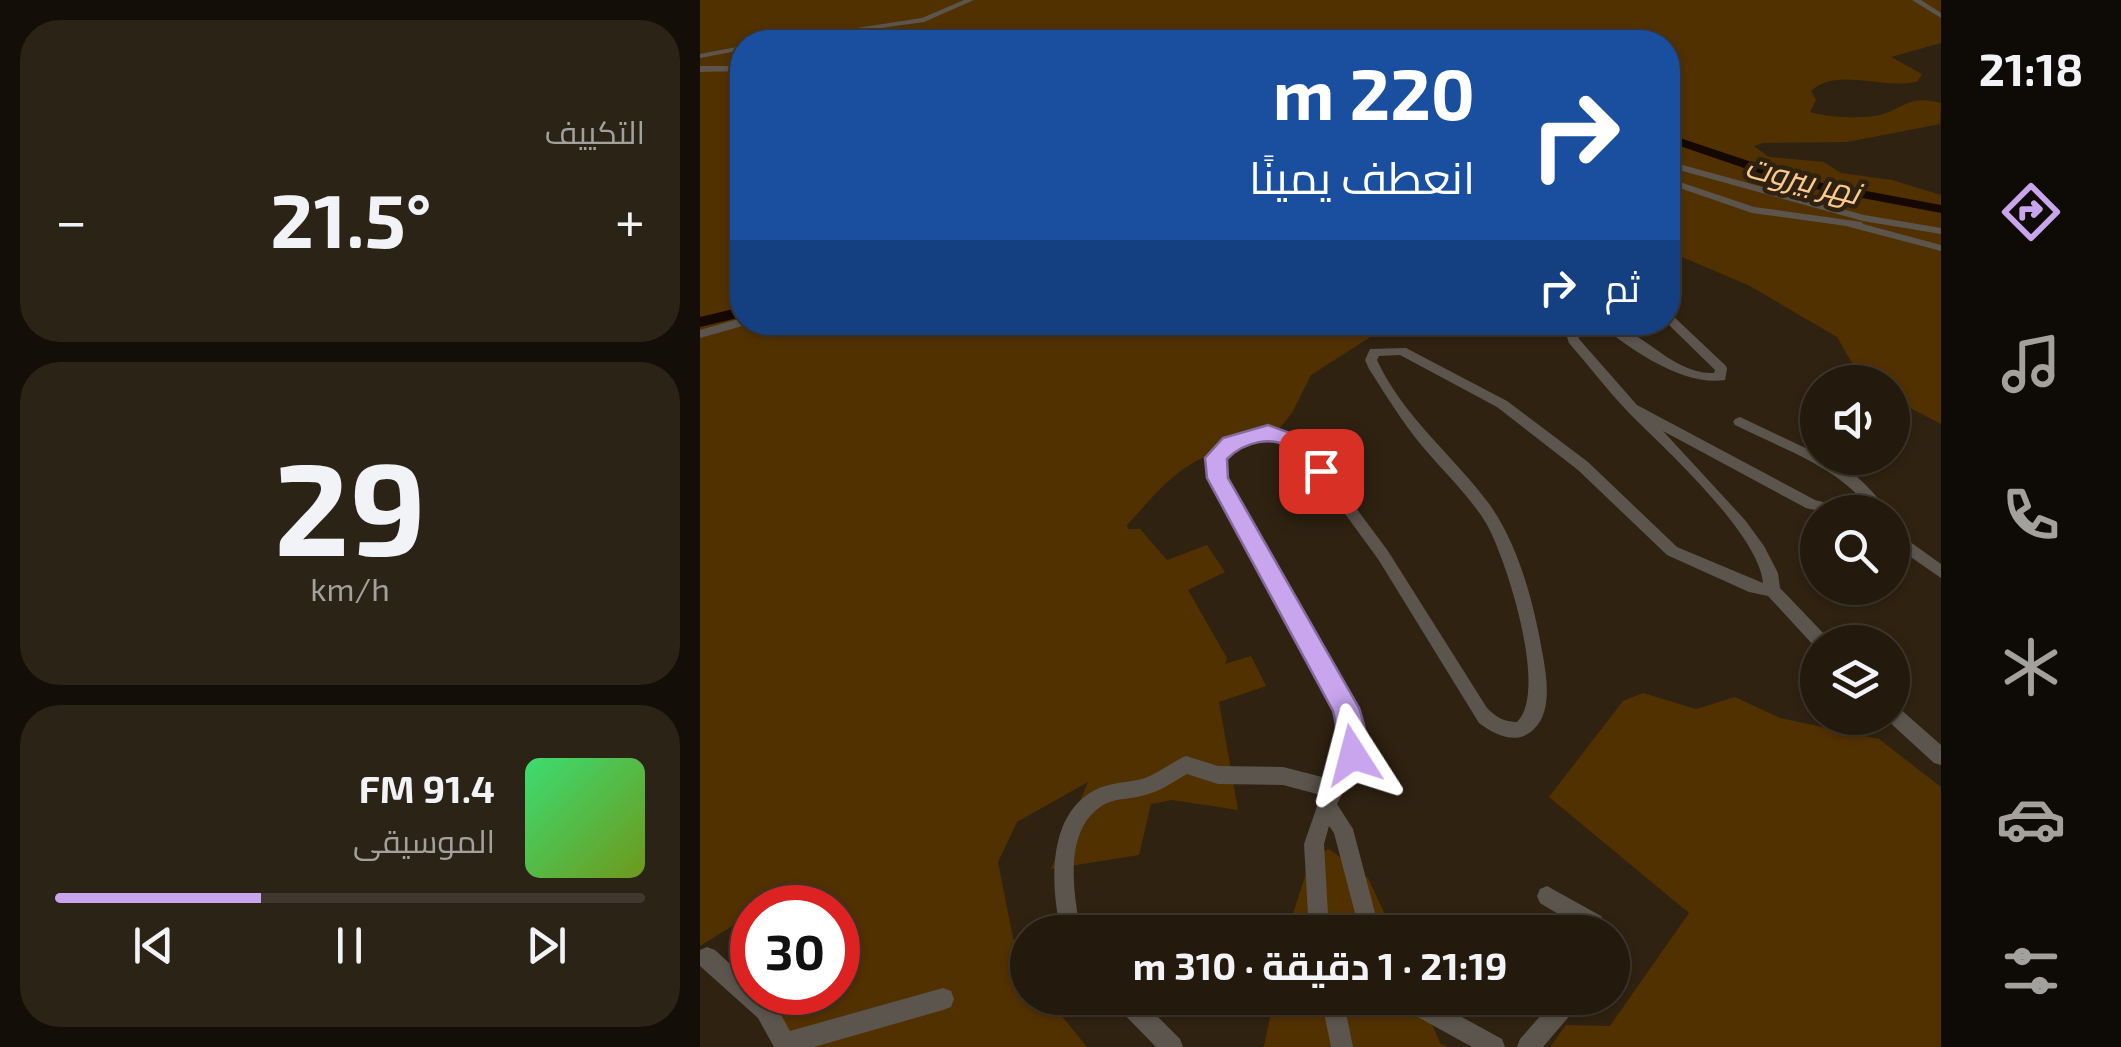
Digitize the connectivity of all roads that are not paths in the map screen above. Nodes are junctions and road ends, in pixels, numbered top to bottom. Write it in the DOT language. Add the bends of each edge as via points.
graph roads {
  1 [pos="970,0"];
  2 [pos="1916,0"];
  3 [pos="1941,16"];
  4 [pos="854,30"];
  5 [pos="730,50"];
  6 [pos="700,56"];
  7 [pos="700,69"];
  8 [pos="730,69"];
  9 [pos="1680,167"];
  10 [pos="1680,186"];
  11 [pos="1850,224"];
  12 [pos="1941,233"];
  13 [pos="1941,248"];
  14 [pos="730,325"];
  15 [pos="1680,329"];
  16 [pos="700,334"];
  17 [pos="1572,335"];
  18 [pos="1624,335"];
  19 [pos="1632,408"];
  20 [pos="1740,422"];
  21 [pos="1870,495"];
  22 [pos="1800,498"];
  23 [pos="1910,549"];
  24 [pos="1941,572"];
  25 [pos="1772,590"];
  26 [pos="1805,625"];
  27 [pos="1910,729"];
  28 [pos="1941,757"];
  29 [pos="1329,797"];
  30 [pos="1547,896"];
  31 [pos="1068,915"];
  32 [pos="1318,915"];
  33 [pos="1366,915"];
  34 [pos="1580,915"];
  35 [pos="707,958"];
  36 [pos="943,999"];
  37 [pos="1141,1015"];
  38 [pos="1335,1015"];
  39 [pos="1437,1015"];
  40 [pos="1555,1015"];
  41 [pos="785,1046"];
  42 [pos="1172,1047"];
  43 [pos="1342,1047"];
  44 [pos="1494,1047"];
  45 [pos="1528,1047"];
  1 -- 4 [label="street" via="924,20"];
  2 -- 3 [label="street"];
  5 -- 6 [label="street"];
  7 -- 8 [label="street"];
  9 -- 12 [label="street"];
  10 -- 11 [label="street" via="1742,208"];
  11 -- 12 [label="street"];
  11 -- 13 [label="street"];
  14 -- 16 [label="street"];
  15 -- 18 [label="street" via="1722,368 1720,377 1704,380 1684,372"];
  17 -- 19 [label="street"];
  19 -- 22 [label="street"];
  19 -- 25 [label="street" via="1754,541 1775,582"];
  20 -- 21 [label="street"];
  23 -- 24 [label="street"];
  25 -- 26 [label="street"];
  25 -- 29 [label="street" via="1672,551 1583,466 1502,404 1402,351 1374,352 1371,360 1402,410 1500,534 1532,633 1538,698 1536,715 1523,729 1491,724 1383,555 1302,445 1268,432 1230,443 1216,458 1218,478 1353,731 1353,755"];
  27 -- 28 [label="street"];
  29 -- 31 [label="street" via="1283,776 1218,775 1186,766 1100,797 1070,838"];
  29 -- 32 [label="street" via="1314,844"];
  29 -- 33 [label="street"];
  30 -- 34 [label="street"];
  35 -- 41 [label="street" via="766,1010"];
  36 -- 41 [label="street"];
  37 -- 42 [label="street"];
  38 -- 43 [label="street"];
  39 -- 44 [label="street"];
  40 -- 45 [label="street"];
}
